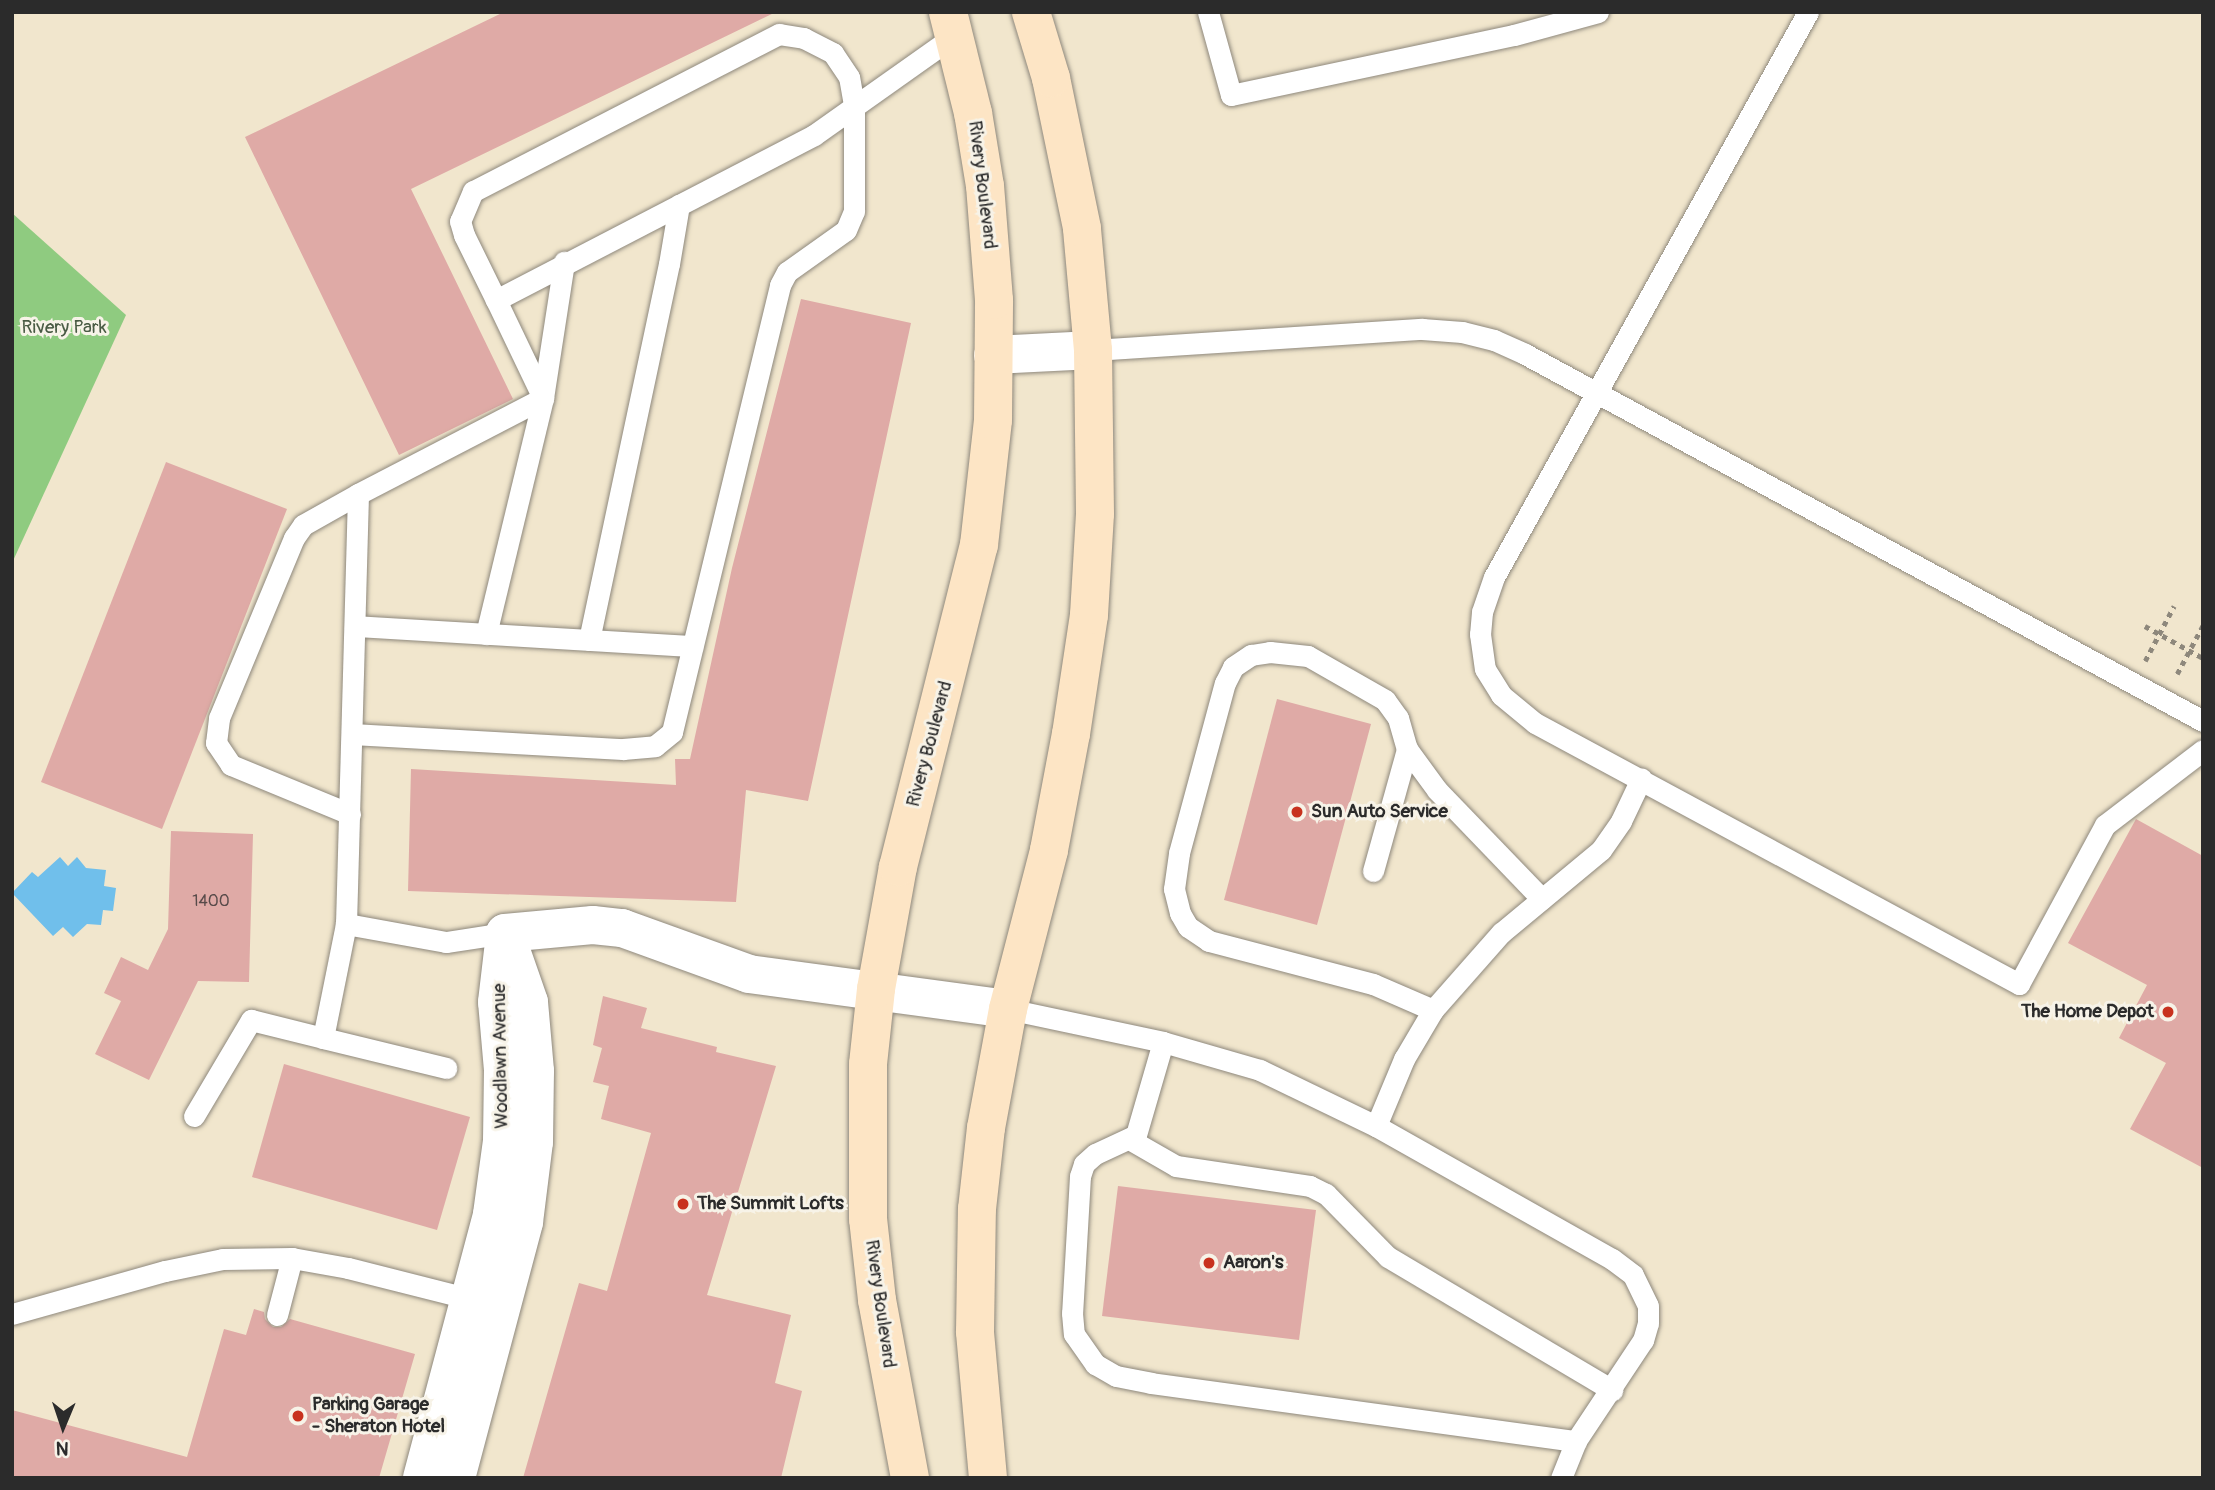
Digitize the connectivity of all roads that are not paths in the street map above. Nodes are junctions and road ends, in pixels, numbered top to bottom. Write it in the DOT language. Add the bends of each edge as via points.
graph roads {
  1 [pos="1031,12"];
  2 [pos="1208,12"];
  3 [pos="1598,12"];
  4 [pos="1808,12"];
  5 [pos="951,24"];
  6 [pos="854,105"];
  7 [pos="679,205"];
  8 [pos="564,262"];
  9 [pos="496,300"];
  10 [pos="1093,350"];
  11 [pos="993,355"];
  12 [pos="1594,392"];
  13 [pos="543,398"];
  14 [pos="358,494"];
  15 [pos="355,626"];
  16 [pos="486,634"];
  17 [pos="589,640"];
  18 [pos="692,646"];
  19 [pos="2203,721"];
  20 [pos="352,734"];
  21 [pos="1407,749"];
  22 [pos="2203,750"];
  23 [pos="1641,779"];
  24 [pos="349,814"];
  25 [pos="1373,871"];
  26 [pos="1542,899"];
  27 [pos="346,924"];
  28 [pos="505,933"];
  29 [pos="876,989"];
  30 [pos="1008,1009"];
  31 [pos="1433,1010"];
  32 [pos="323,1038"];
  33 [pos="1163,1042"];
  34 [pos="446,1068"];
  35 [pos="194,1116"];
  36 [pos="1376,1126"];
  37 [pos="1129,1139"];
  38 [pos="292,1258"];
  39 [pos="487,1303"];
  40 [pos="12,1314"];
  41 [pos="278,1315"];
  42 [pos="1612,1390"];
  43 [pos="1576,1441"];
  44 [pos="422,1478"];
  45 [pos="456,1478"];
  46 [pos="909,1478"];
  47 [pos="988,1478"];
  48 [pos="1561,1478"];
  1 -- 10 [label="street" via="1051,78 1082,228"];
  2 -- 3 [label="lane" via="1231,94 1514,36"];
  4 -- 12 [label="lane"];
  5 -- 6 [label="lane"];
  5 -- 11 [label="street, Rivery Boulevard" via="985,186 994,300"];
  6 -- 7 [label="lane" via="814,135"];
  6 -- 9 [label="lane" via="849,76 833,53 804,38 779,34 473,191 460,221"];
  6 -- 18 [label="lane" via="855,211 846,230 787,272 780,285"];
  7 -- 8 [label="lane"];
  7 -- 17 [label="lane"];
  8 -- 9 [label="lane"];
  8 -- 13 [label="lane"];
  9 -- 13 [label="lane"];
  10 -- 11 [label="street"];
  10 -- 12 [label="lane" via="1344,332 1462,332 1525,354"];
  10 -- 30 [label="street" via="1095,514 1089,615 1049,850"];
  11 -- 29 [label="street, Rivery Boulevard" via="993,420 979,545 898,867"];
  12 -- 19 [label="lane"];
  12 -- 23 [label="lane" via="1494,577 1480,634 1485,669 1516,709"];
  13 -- 14 [label="lane"];
  13 -- 16 [label="lane"];
  14 -- 15 [label="lane"];
  14 -- 24 [label="lane" via="303,525 293,538 219,718 216,743 231,765"];
  15 -- 16 [label="lane"];
  15 -- 20 [label="lane"];
  16 -- 17 [label="lane"];
  17 -- 18 [label="lane"];
  18 -- 20 [label="lane" via="672,732 655,746 623,749"];
  20 -- 24 [label="lane"];
  21 -- 25 [label="lane"];
  21 -- 26 [label="lane" via="1437,790"];
  21 -- 31 [label="lane" via="1398,718 1385,700 1343,673 1287,651 1251,655 1225,683 1179,853 1174,889 1180,914 1200,937 1373,985"];
  22 -- 23 [label="lane" via="2105,825 2020,984"];
  23 -- 26 [label="lane" via="1601,850"];
  24 -- 27 [label="lane"];
  26 -- 31 [label="lane" via="1501,933"];
  27 -- 28 [label="lane" via="446,942"];
  27 -- 32 [label="lane"];
  28 -- 29 [label="street" via="593,925 622,928 749,974"];
  28 -- 39 [label="street, Woodlawn Avenue" via="529,1002 534,1142 524,1222"];
  29 -- 30 [label="street"];
  29 -- 46 [label="street, Rivery Boulevard" via="868,1064 868,1219 877,1300"];
  30 -- 33 [label="lane"];
  30 -- 47 [label="street" via="986,1128 977,1209 975,1332"];
  31 -- 36 [label="lane" via="1404,1059"];
  32 -- 34 [label="lane"];
  32 -- 35 [label="lane" via="251,1020"];
  33 -- 36 [label="lane" via="1260,1070"];
  33 -- 37 [label="lane" via="1141,1125"];
  36 -- 42 [label="lane" via="1633,1275 1648,1306 1648,1323 1643,1340"];
  37 -- 42 [label="lane" via="1176,1166 1310,1186 1326,1194 1388,1257"];
  37 -- 43 [label="lane" via="1095,1153 1080,1176 1072,1313 1074,1334 1095,1364 1116,1376 1151,1383"];
  38 -- 39 [label="lane"];
  38 -- 40 [label="lane" via="223,1259"];
  38 -- 41 [label="lane"];
  39 -- 44 [label="street, Woodlawn Avenue"];
  39 -- 45 [label="street, Woodlawn Avenue"];
  42 -- 43 [label="lane"];
  43 -- 48 [label="lane"];
}
